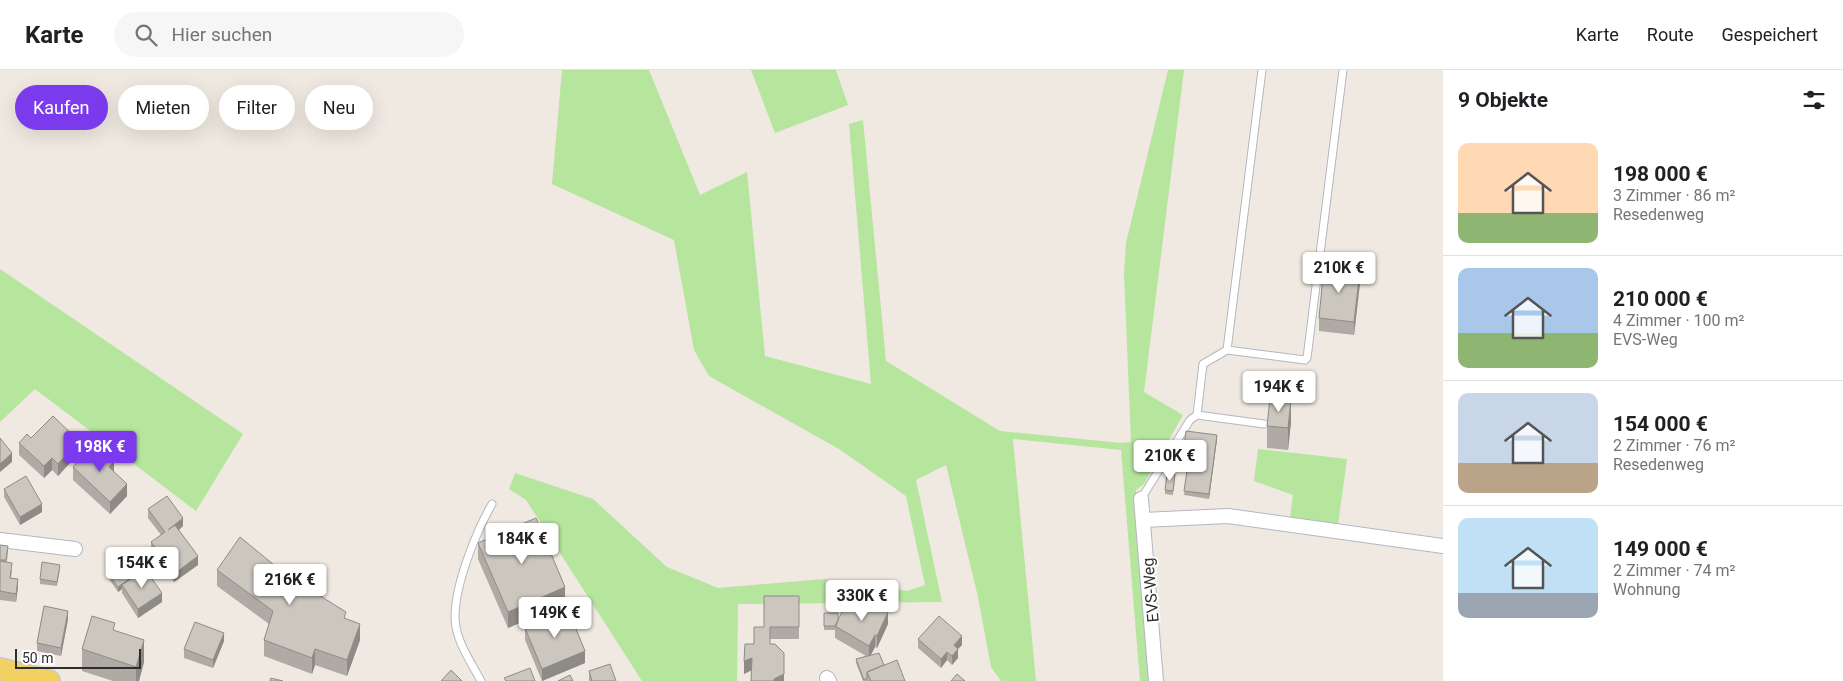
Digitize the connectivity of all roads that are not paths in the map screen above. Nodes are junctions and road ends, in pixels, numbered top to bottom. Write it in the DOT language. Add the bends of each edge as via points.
graph roads {
  1 [pos="1262,70"];
  2 [pos="1343,70"];
  3 [pos="1227,350"];
  4 [pos="1197,415"];
  5 [pos="1264,424"];
  6 [pos="1141,499"];
  7 [pos="492,504"];
  8 [pos="1143,520"];
  9 [pos="0,540"];
  10 [pos="1443,546"];
  11 [pos="74,549"];
  12 [pos="0,669"];
  13 [pos="50,681"];
  14 [pos="481,681"];
  15 [pos="1156,681"];
  1 -- 3 [label="lane"];
  2 -- 3 [label="lane" via="1307,358"];
  3 -- 4 [label="lane" via="1203,364"];
  4 -- 5 [label="lane"];
  4 -- 6 [label="lane" via="1190,420"];
  6 -- 8 [label="street, EVS-Weg"];
  7 -- 14 [label="lane" via="461,579 454,618 462,648"];
  8 -- 10 [label="street" via="1228,516"];
  8 -- 15 [label="street, EVS-Weg"];
  9 -- 11 [label="street"];
  12 -- 13 [label="main road"];
}
